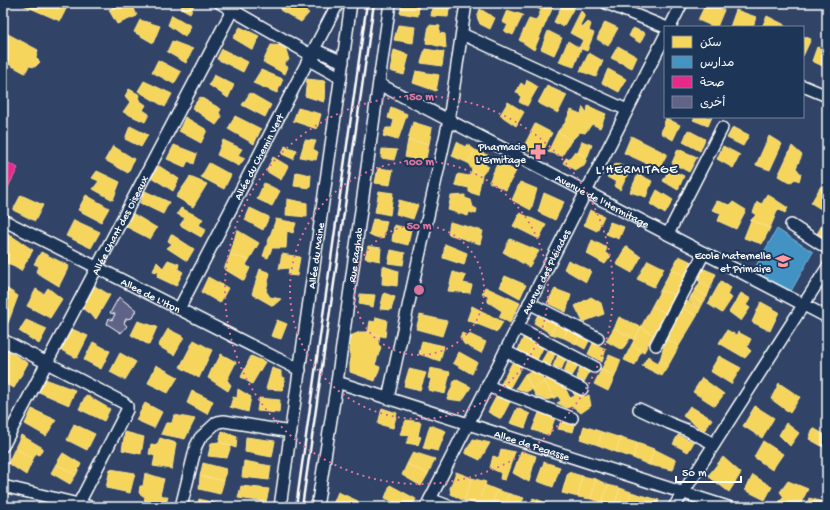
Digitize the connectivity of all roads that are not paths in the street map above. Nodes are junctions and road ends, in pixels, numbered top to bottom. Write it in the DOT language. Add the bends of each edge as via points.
graph roads {
  1 [pos="220,3"];
  2 [pos="338,3"];
  3 [pos="351,3"];
  4 [pos="390,3"];
  5 [pos="466,3"];
  6 [pos="606,3"];
  7 [pos="682,3"];
  8 [pos="234,6"];
  9 [pos="670,26"];
  10 [pos="664,27"];
  11 [pos="462,34"];
  12 [pos="664,38"];
  13 [pos="311,55"];
  14 [pos="343,62"];
  15 [pos="341,78"];
  16 [pos="379,84"];
  17 [pos="804,86"];
  18 [pos="827,96"];
  19 [pos="627,110"];
  20 [pos="449,120"];
  21 [pos="722,128"];
  22 [pos="586,191"];
  23 [pos="3,220"];
  24 [pos="791,225"];
  25 [pos="668,234"];
  26 [pos="827,248"];
  27 [pos="704,253"];
  28 [pos="97,267"];
  29 [pos="827,268"];
  30 [pos="529,303"];
  31 [pos="804,305"];
  32 [pos="179,309"];
  33 [pos="827,317"];
  34 [pos="517,327"];
  35 [pos="598,338"];
  36 [pos="3,340"];
  37 [pos="656,345"];
  38 [pos="505,351"];
  39 [pos="47,363"];
  40 [pos="594,367"];
  41 [pos="300,370"];
  42 [pos="337,382"];
  43 [pos="487,386"];
  44 [pos="582,389"];
  45 [pos="388,398"];
  46 [pos="639,409"];
  47 [pos="572,418"];
  48 [pos="468,424"];
  49 [pos="291,432"];
  50 [pos="714,444"];
  51 [pos="3,446"];
  52 [pos="3,486"];
  53 [pos="683,493"];
  54 [pos="428,503"];
  55 [pos="78,506"];
  56 [pos="91,507"];
  57 [pos="181,507"];
  58 [pos="280,507"];
  59 [pos="317,507"];
  60 [pos="451,507"];
  61 [pos="674,507"];
  62 [pos="728,507"];
  1 -- 8 [label="street"];
  2 -- 13 [label="street, Allée du Chemin Vert"];
  3 -- 14 [label="street, Allée du Maine"];
  4 -- 16 [label="street, Rue Raghab"];
  5 -- 11 [label="street"];
  6 -- 10 [label="street"];
  7 -- 9 [label="street"];
  8 -- 13 [label="street"];
  8 -- 28 [label="street, Allée Chant des Oiseaux"];
  11 -- 19 [label="street"];
  11 -- 20 [label="street"];
  12 -- 19 [label="street, Avenue des Pléiades"];
  13 -- 14 [label="street" via="320,52"];
  13 -- 15 [label="street" via="316,64"];
  13 -- 32 [label="street, Allée du Chemin Vert"];
  14 -- 15 [label="street, Allée du Maine"];
  15 -- 41 [label="street, Allée du Maine"];
  16 -- 20 [label="street, Avenue de l'Hermitage"];
  16 -- 42 [label="street, Rue Raghab"];
  17 -- 18 [label="street"];
  19 -- 22 [label="street, Avenue des Pléiades"];
  20 -- 22 [label="street, Avenue de l'Hermitage"];
  20 -- 45 [label="street"];
  21 -- 25 [label="street"];
  22 -- 25 [label="street, Avenue de l'Hermitage"];
  22 -- 30 [label="street, Avenue des Pléiades"];
  23 -- 28 [label="street, Allee de L'Iton"];
  24 -- 26 [label="street"];
  25 -- 27 [label="street, Avenue de l'Hermitage"];
  27 -- 31 [label="street, Avenue de l'Hermitage"];
  27 -- 37 [label="street"];
  28 -- 32 [label="street, Allee de L'Iton"];
  28 -- 39 [label="street, Allée Chant des Oiseaux"];
  29 -- 31 [label="street"];
  30 -- 34 [label="street, Avenue des Pléiades"];
  30 -- 35 [label="street"];
  31 -- 33 [label="street, Avenue de l'Hermitage"];
  31 -- 50 [label="street"];
  32 -- 41 [label="street, Allee de L'Iton"];
  34 -- 38 [label="street, Avenue des Pléiades"];
  34 -- 40 [label="street"];
  36 -- 39 [label="street"];
  38 -- 43 [label="street, Avenue des Pléiades"];
  38 -- 44 [label="street"];
  39 -- 51 [label="street, Allée Chant des Oiseaux"];
  39 -- 55 [label="street" via="124,403 127,408"];
  41 -- 49 [label="street, Allée du Maine"];
  42 -- 45 [label="street, Allee de Pegasse"];
  42 -- 59 [label="street, Rue Raghab"];
  43 -- 47 [label="street"];
  43 -- 48 [label="street, Avenue des Pléiades"];
  45 -- 48 [label="street, Allee de Pegasse"];
  46 -- 50 [label="street"];
  48 -- 53 [label="street, Allee de Pegasse"];
  48 -- 54 [label="street, Avenue des Pléiades"];
  49 -- 57 [label="street" via="218,422 200,438 196,446"];
  49 -- 58 [label="street, Allée du Maine"];
  50 -- 53 [label="street"];
  52 -- 55 [label="street"];
  53 -- 61 [label="street"];
  53 -- 62 [label="street, Allee de Pegasse"];
  54 -- 60 [label="street"];
  55 -- 56 [label="street"];
}
